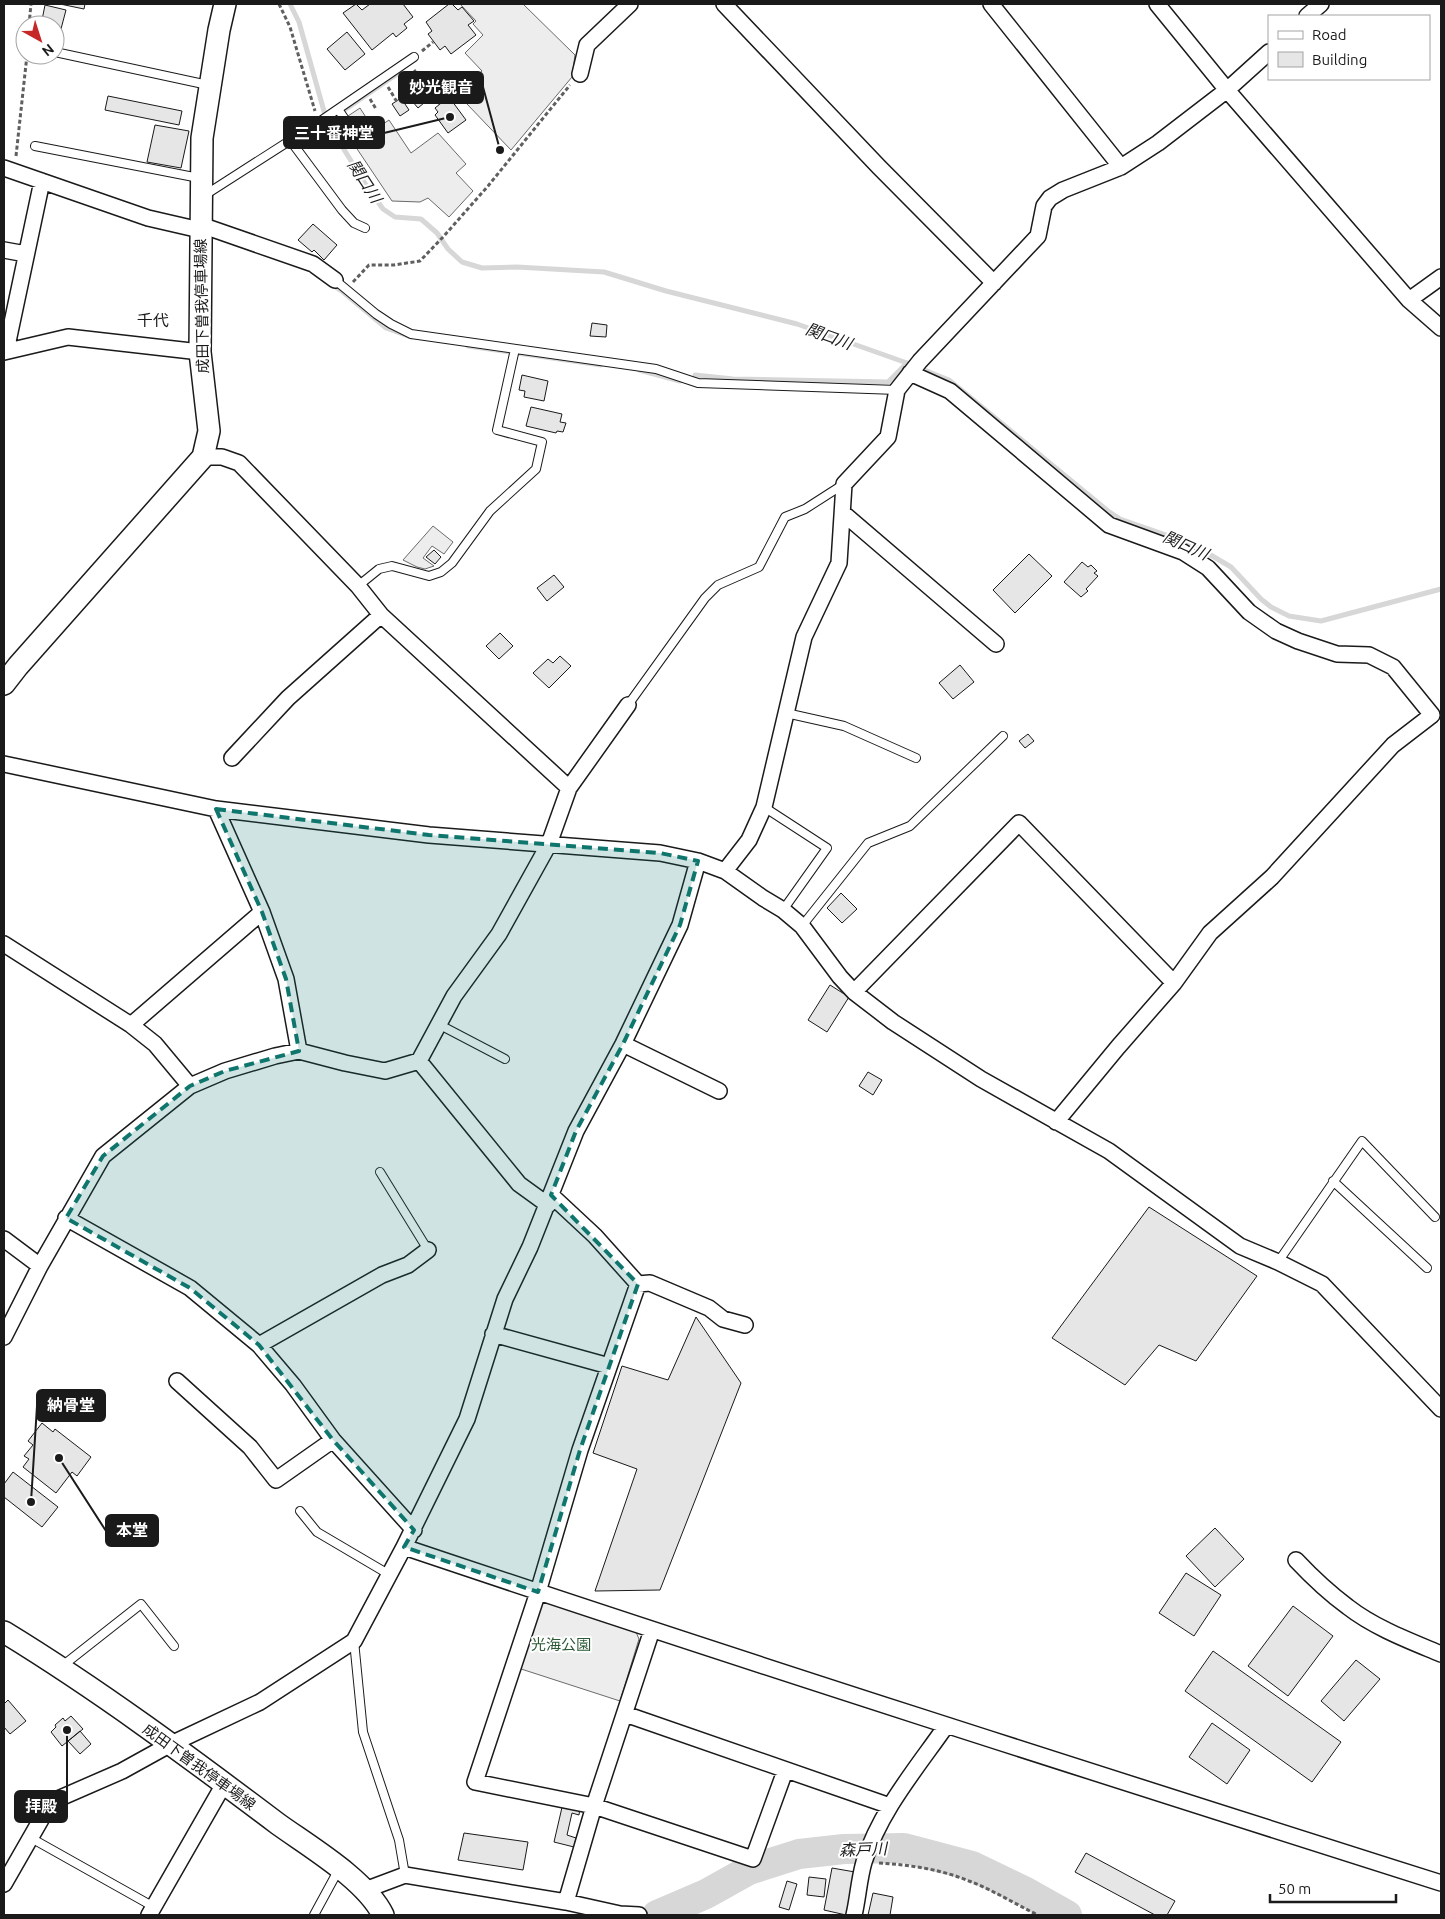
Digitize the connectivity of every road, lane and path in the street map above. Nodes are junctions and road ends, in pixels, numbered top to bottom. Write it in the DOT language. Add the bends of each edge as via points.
graph roads {
  1 [pos="225,4"];
  2 [pos="279,4"];
  3 [pos="630,4"];
  4 [pos="724,4"];
  5 [pos="991,4"];
  6 [pos="1157,4"];
  7 [pos="1321,4"];
  8 [pos="1308,15"];
  9 [pos="1268,53"];
  10 [pos="65,54"];
  11 [pos="410,60"];
  12 [pos="25,65"];
  13 [pos="580,74"];
  14 [pos="385,83"];
  15 [pos="210,85"];
  16 [pos="1227,90"];
  17 [pos="397,102"];
  18 [pos="440,104"];
  19 [pos="320,121"];
  20 [pos="290,140"];
  21 [pos="35,146"];
  22 [pos="1121,167"];
  23 [pos="9,170"];
  24 [pos="42,181"];
  25 [pos="201,188"];
  26 [pos="200,227"];
  27 [pos="365,228"];
  28 [pos="4,250"];
  29 [pos="26,254"];
  30 [pos="1441,276"];
  31 [pos="994,283"];
  32 [pos="341,284"];
  33 [pos="1409,300"];
  34 [pos="1441,328"];
  35 [pos="5,351"];
  36 [pos="200,352"];
  37 [pos="514,353"];
  38 [pos="910,372"];
  39 [pos="897,390"];
  40 [pos="203,457"];
  41 [pos="844,484"];
  42 [pos="843,513"];
  43 [pos="358,586"];
  44 [pos="381,615"];
  45 [pos="996,644"];
  46 [pos="4,684"];
  47 [pos="628,705"];
  48 [pos="786,712"];
  49 [pos="1436,721"];
  50 [pos="1003,736"];
  51 [pos="232,758"];
  52 [pos="916,758"];
  53 [pos="4,764"];
  54 [pos="569,788"];
  55 [pos="764,807"];
  56 [pos="216,809"];
  57 [pos="549,844"];
  58 [pos="698,861"];
  59 [pos="725,871"];
  60 [pos="783,910"];
  61 [pos="262,912"];
  62 [pos="802,926"];
  63 [pos="4,944"];
  64 [pos="1174,983"];
  65 [pos="854,992"];
  66 [pos="440,1024"];
  67 [pos="131,1025"];
  68 [pos="623,1044"];
  69 [pos="299,1051"];
  70 [pos="505,1059"];
  71 [pos="419,1061"];
  72 [pos="190,1086"];
  73 [pos="719,1091"];
  74 [pos="1056,1122"];
  75 [pos="380,1172"];
  76 [pos="1333,1181"];
  77 [pos="550,1200"];
  78 [pos="1435,1217"];
  79 [pos="66,1218"];
  80 [pos="4,1239"];
  81 [pos="428,1250"];
  82 [pos="1278,1262"];
  83 [pos="40,1266"];
  84 [pos="1428,1268"];
  85 [pos="638,1284"];
  86 [pos="745,1325"];
  87 [pos="494,1334"];
  88 [pos="4,1337"];
  89 [pos="259,1345"];
  90 [pos="609,1366"];
  91 [pos="177,1381"];
  92 [pos="1441,1409"];
  93 [pos="332,1440"];
  94 [pos="300,1511"];
  95 [pos="414,1530"];
  96 [pos="404,1547"];
  97 [pos="1296,1560"];
  98 [pos="390,1575"];
  99 [pos="538,1592"];
  100 [pos="652,1630"];
  101 [pos="4,1632"];
  102 [pos="354,1641"];
  103 [pos="174,1646"];
  104 [pos="1441,1654"];
  105 [pos="61,1667"];
  106 [pos="625,1714"];
  107 [pos="946,1726"];
  108 [pos="169,1745"];
  109 [pos="785,1771"];
  110 [pos="224,1784"];
  111 [pos="594,1806"];
  112 [pos="890,1806"];
  113 [pos="31,1838"];
  114 [pos="865,1860"];
  115 [pos="339,1869"];
  116 [pos="405,1875"];
  117 [pos="1441,1883"];
  118 [pos="4,1884"];
  119 [pos="365,1890"];
  120 [pos="566,1902"];
  121 [pos="151,1911"];
  122 [pos="314,1915"];
  123 [pos="383,1915"];
  124 [pos="628,1915"];
  125 [pos="854,1915"];
  126 [pos="1038,1915"];
  1 -- 15 [label="main road, 成田下曽我停車場線"];
  2 -- 19 [label="path" via="290,27"];
  3 -- 13 [label="street" via="587,44"];
  4 -- 31 [label="street"];
  5 -- 22 [label="street"];
  6 -- 16 [label="street"];
  7 -- 8 [label="street"];
  9 -- 16 [label="street"];
  10 -- 15 [label="lane"];
  11 -- 18 [label="path"];
  11 -- 19 [label="lane" via="341,113 330,114"];
  12 -- 23 [label="path"];
  13 -- 32 [label="path" via="488,186 420,261 369,265"];
  14 -- 17 [label="path"];
  15 -- 25 [label="main road, 成田下曽我停車場線" via="202,138"];
  16 -- 22 [label="street"];
  16 -- 33 [label="street"];
  19 -- 20 [label="lane"];
  20 -- 25 [label="lane"];
  20 -- 27 [label="lane" via="342,210"];
  21 -- 25 [label="lane"];
  22 -- 31 [label="street" via="1050,198 1044,206 1038,236"];
  23 -- 24 [label="street"];
  24 -- 26 [label="street" via="148,218"];
  24 -- 29 [label="street"];
  25 -- 26 [label="main road, 成田下曽我停車場線"];
  26 -- 32 [label="street" via="313,264"];
  26 -- 36 [label="main road, 成田下曽我停車場線"];
  28 -- 29 [label="street"];
  29 -- 35 [label="street"];
  30 -- 33 [label="street"];
  31 -- 38 [label="street"];
  32 -- 37 [label="lane" via="376,314 411,334"];
  33 -- 34 [label="street"];
  35 -- 36 [label="street" via="68,337"];
  36 -- 40 [label="main road, 成田下曽我停車場線" via="209,431"];
  37 -- 39 [label="lane" via="656,369 698,383"];
  37 -- 43 [label="lane" via="497,430 542,442 536,469 490,511 452,563 441,572 428,576 392,566 379,569"];
  38 -- 39 [label="street"];
  38 -- 49 [label="street" via="950,391 1108,525 1183,552 1208,568 1249,612 1276,631 1337,654 1369,655 1393,667"];
  39 -- 41 [label="street" via="888,437"];
  40 -- 43 [label="street" via="222,457 239,463"];
  40 -- 46 [label="main road, 成田下曽我停車場線"];
  41 -- 42 [label="street"];
  41 -- 47 [label="lane" via="805,510 785,517 760,567 718,585 705,598"];
  42 -- 45 [label="street"];
  42 -- 48 [label="street" via="839,563 804,637"];
  43 -- 44 [label="street"];
  44 -- 51 [label="street" via="288,698"];
  44 -- 54 [label="street"];
  47 -- 54 [label="street"];
  48 -- 52 [label="lane" via="844,726"];
  48 -- 55 [label="street"];
  49 -- 64 [label="street" via="1393,745 1272,877 1210,933"];
  50 -- 62 [label="lane" via="910,826 868,843"];
  53 -- 56 [label="street"];
  54 -- 57 [label="street"];
  55 -- 59 [label="street" via="749,840"];
  55 -- 60 [label="lane" via="827,848"];
  56 -- 57 [label="street" via="429,834"];
  56 -- 61 [label="street"];
  57 -- 58 [label="street" via="660,853"];
  57 -- 66 [label="street" via="499,934 454,996"];
  58 -- 59 [label="street"];
  58 -- 68 [label="street" via="680,924"];
  59 -- 60 [label="street"];
  60 -- 62 [label="street"];
  61 -- 67 [label="street"];
  61 -- 69 [label="street" via="286,979"];
  62 -- 65 [label="street"];
  63 -- 67 [label="street"];
  64 -- 65 [label="street" via="1019,823"];
  64 -- 74 [label="street"];
  65 -- 74 [label="street" via="893,1022 981,1079"];
  66 -- 70 [label="lane"];
  66 -- 71 [label="street"];
  67 -- 72 [label="street" via="156,1044"];
  68 -- 73 [label="street"];
  68 -- 77 [label="street" via="576,1131"];
  69 -- 71 [label="street" via="385,1071"];
  69 -- 72 [label="street" via="226,1071"];
  71 -- 77 [label="street" via="518,1184"];
  72 -- 79 [label="street" via="103,1156"];
  74 -- 82 [label="street" via="1109,1151 1240,1246"];
  75 -- 81 [label="lane"];
  76 -- 78 [label="lane" via="1362,1141"];
  76 -- 82 [label="lane"];
  76 -- 84 [label="lane"];
  77 -- 85 [label="street" via="595,1236"];
  77 -- 87 [label="street" via="505,1299"];
  79 -- 83 [label="street"];
  79 -- 89 [label="street" via="190,1288"];
  80 -- 83 [label="street"];
  81 -- 89 [label="street" via="408,1265 382,1275"];
  82 -- 92 [label="street" via="1322,1284"];
  83 -- 88 [label="street"];
  85 -- 86 [label="street" via="650,1283"];
  85 -- 90 [label="street"];
  87 -- 90 [label="street"];
  87 -- 95 [label="street" via="467,1419"];
  89 -- 93 [label="street" via="293,1384"];
  90 -- 99 [label="street"];
  91 -- 93 [label="street" via="250,1447 276,1480"];
  93 -- 95 [label="street"];
  94 -- 98 [label="lane" via="317,1532"];
  95 -- 96 [label="street"];
  96 -- 98 [label="street"];
  96 -- 99 [label="street"];
  97 -- 104 [label="street" via="1348,1608"];
  98 -- 102 [label="street"];
  99 -- 100 [label="street"];
  99 -- 111 [label="street" via="475,1782"];
  100 -- 106 [label="street"];
  100 -- 107 [label="street"];
  101 -- 105 [label="main road, 成田下曽我停車場線"];
  102 -- 108 [label="street" via="260,1702"];
  102 -- 116 [label="lane" via="363,1732 399,1840"];
  103 -- 105 [label="lane" via="141,1604"];
  105 -- 108 [label="main road, 成田下曽我停車場線"];
  106 -- 109 [label="street"];
  106 -- 111 [label="street"];
  107 -- 112 [label="street"];
  107 -- 117 [label="street"];
  108 -- 110 [label="main road, 成田下曽我停車場線"];
  108 -- 113 [label="street" via="122,1771 51,1802"];
  109 -- 111 [label="street" via="754,1859"];
  109 -- 112 [label="street"];
  110 -- 115 [label="main road, 成田下曽我停車場線"];
  110 -- 121 [label="street"];
  111 -- 120 [label="street"];
  112 -- 114 [label="street"];
  113 -- 118 [label="street"];
  113 -- 121 [label="lane"];
  114 -- 125 [label="street"];
  114 -- 126 [label="path" via="912,1865 949,1874"];
  115 -- 119 [label="main road, 成田下曽我停車場線"];
  115 -- 122 [label="lane"];
  116 -- 119 [label="street"];
  116 -- 120 [label="street"];
  119 -- 123 [label="main road, 成田下曽我停車場線"];
  120 -- 124 [label="street"];
}
